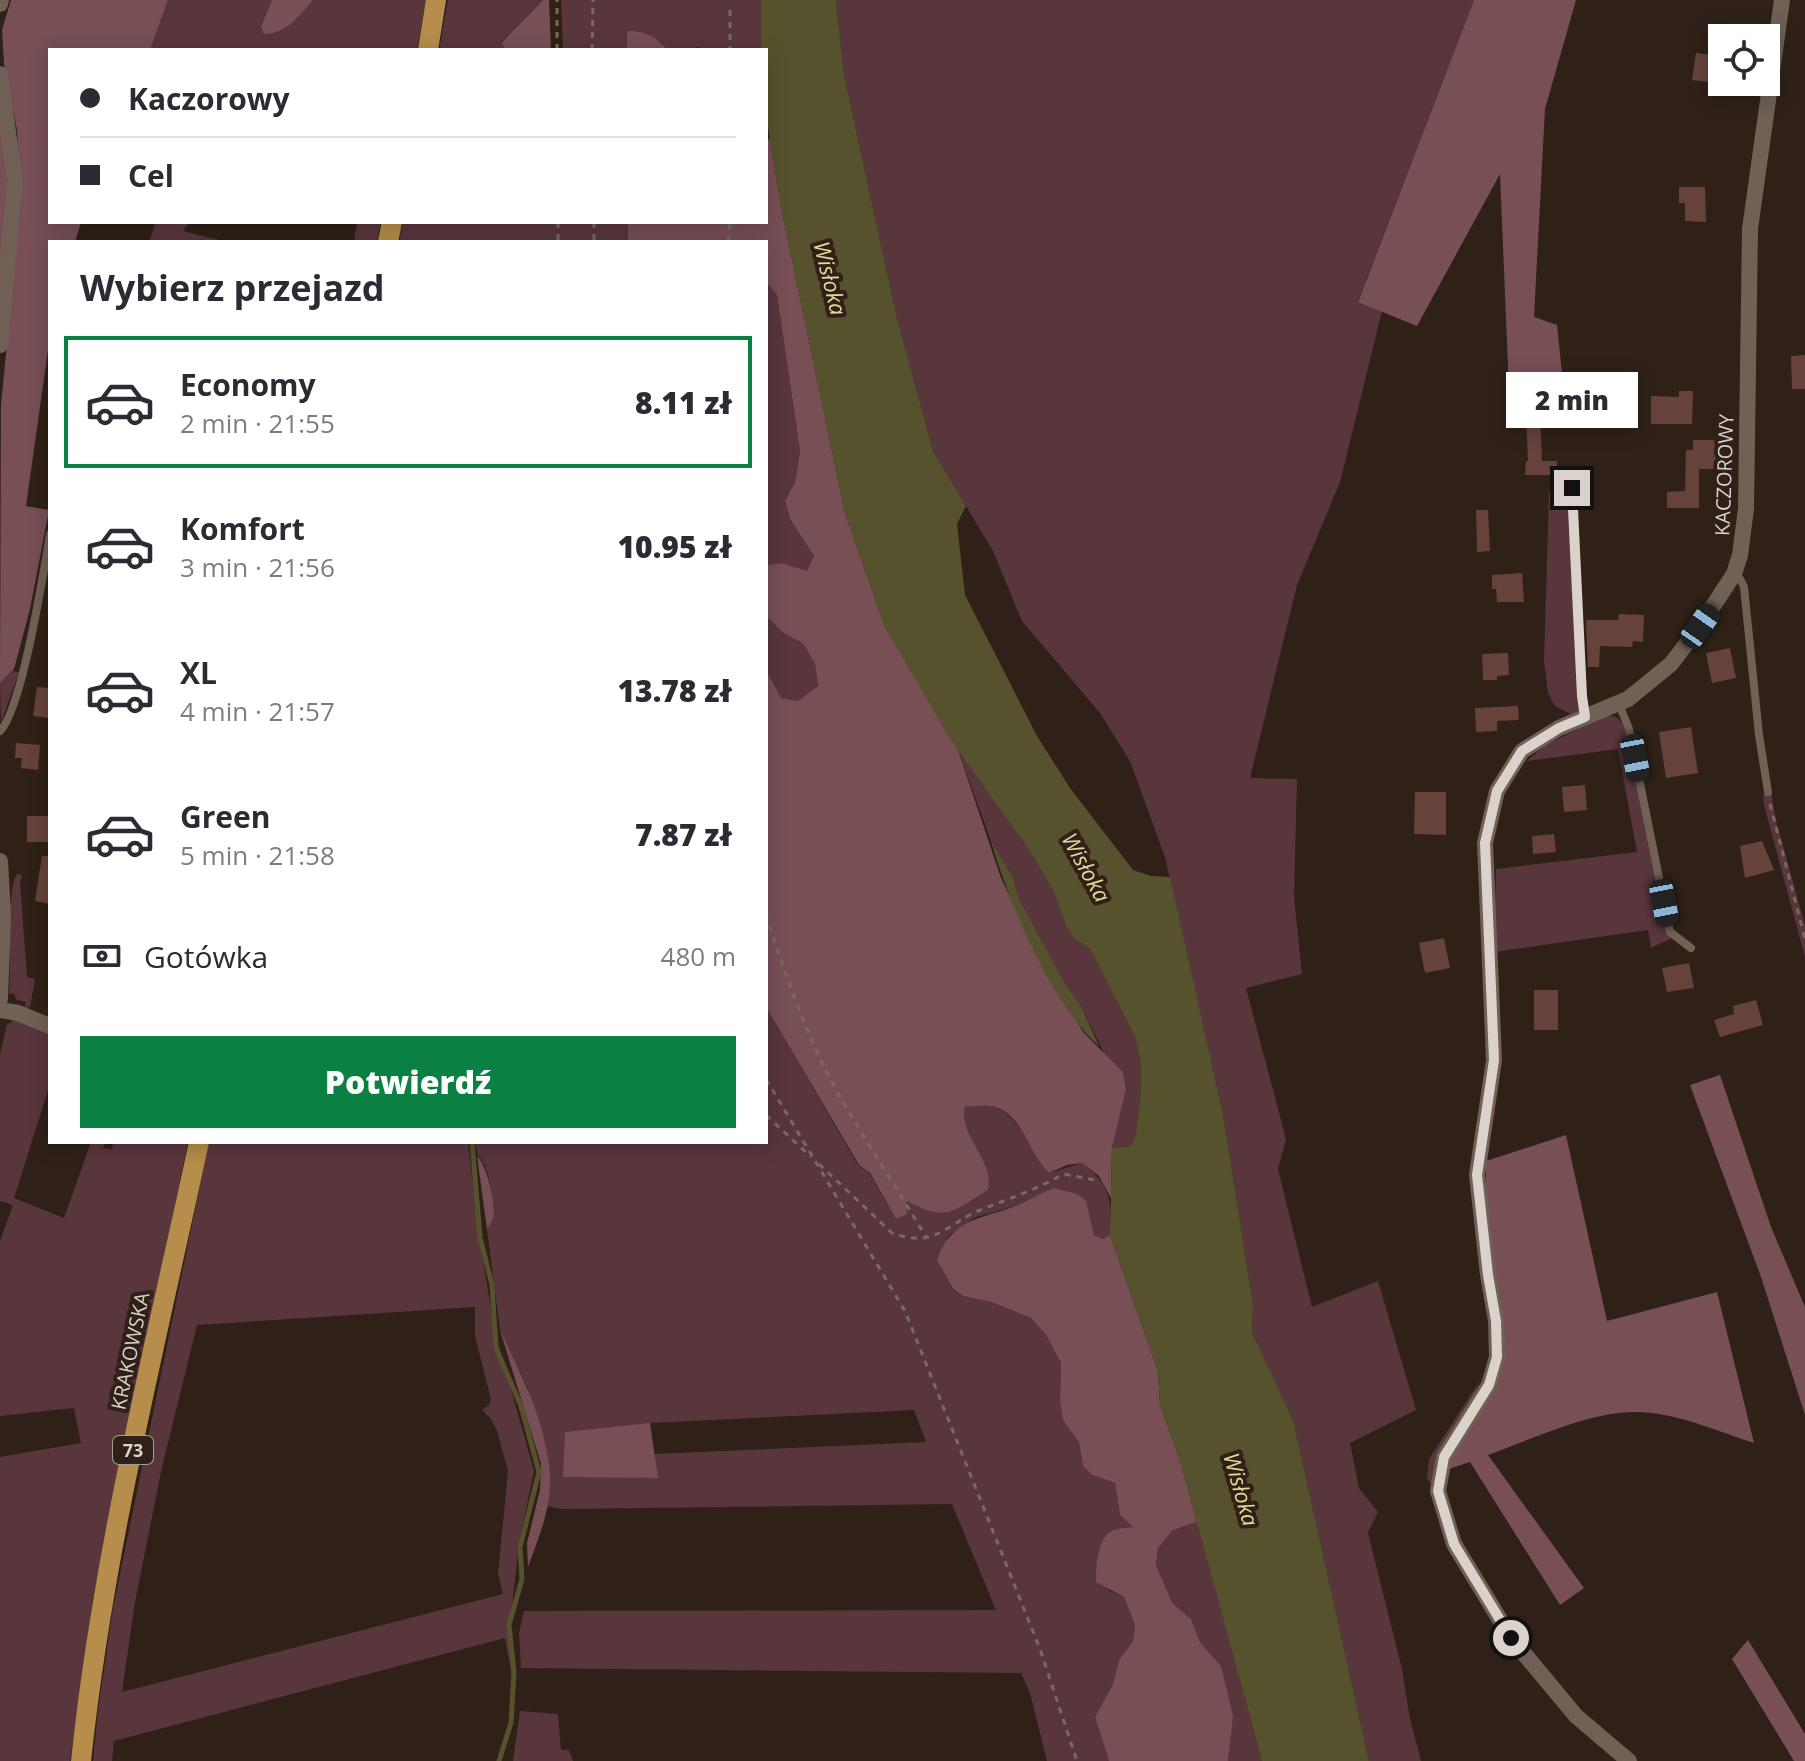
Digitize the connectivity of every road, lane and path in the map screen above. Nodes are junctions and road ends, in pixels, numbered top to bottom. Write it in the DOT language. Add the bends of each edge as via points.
graph roads {
  1 [pos="436,0"];
  2 [pos="557,0"];
  3 [pos="593,0"];
  4 [pos="1782,0"];
  5 [pos="730,10"];
  6 [pos="428,48"];
  7 [pos="557,48"];
  8 [pos="592,48"];
  9 [pos="730,48"];
  10 [pos="0,74"];
  11 [pos="0,345"];
  12 [pos="1572,488"];
  13 [pos="48,544"];
  14 [pos="1734,574"];
  15 [pos="1619,703"];
  16 [pos="1585,717"];
  17 [pos="0,731"];
  18 [pos="1768,792"];
  19 [pos="0,861"];
  20 [pos="768,919"];
  21 [pos="1805,939"];
  22 [pos="1691,948"];
  23 [pos="0,999"];
  24 [pos="0,1010"];
  25 [pos="48,1025"];
  26 [pos="768,1082"];
  27 [pos="768,1117"];
  28 [pos="199,1144"];
  29 [pos="815,1160"];
  30 [pos="1095,1180"];
  31 [pos="926,1237"];
  32 [pos="81,1761"];
  33 [pos="1077,1761"];
  34 [pos="1629,1761"];
  1 -- 6 [label="main road"];
  2 -- 7 [label="path"];
  3 -- 8 [label="path"];
  4 -- 14 [label="street, KACZOROWY" via="1750,229 1746,509"];
  5 -- 9 [label="path"];
  10 -- 11 [label="street" via="15,182"];
  12 -- 16 [label="lane"];
  13 -- 17 [label="lane" via="26,656"];
  14 -- 15 [label="street, KACZOROWY" via="1671,664"];
  14 -- 18 [label="lane" via="1744,587"];
  15 -- 16 [label="street, KACZOROWY"];
  15 -- 22 [label="lane" via="1629,729 1670,932"];
  16 -- 34 [label="street, KACZOROWY" via="1522,751 1497,791 1485,843 1494,1060 1477,1175 1497,1357 1489,1385 1444,1457 1438,1491 1454,1544 1511,1638 1576,1716"];
  18 -- 21 [label="path"];
  19 -- 23 [label="street"];
  20 -- 31 [label="path" via="824,1064"];
  24 -- 25 [label="street"];
  26 -- 29 [label="path"];
  27 -- 29 [label="path"];
  28 -- 32 [label="main road, KRAKOWSKA / 73" via="120,1515 91,1670"];
  29 -- 31 [label="path" via="892,1233"];
  29 -- 33 [label="path" via="905,1311 1040,1649"];
  30 -- 31 [label="path" via="1063,1174"];
}
